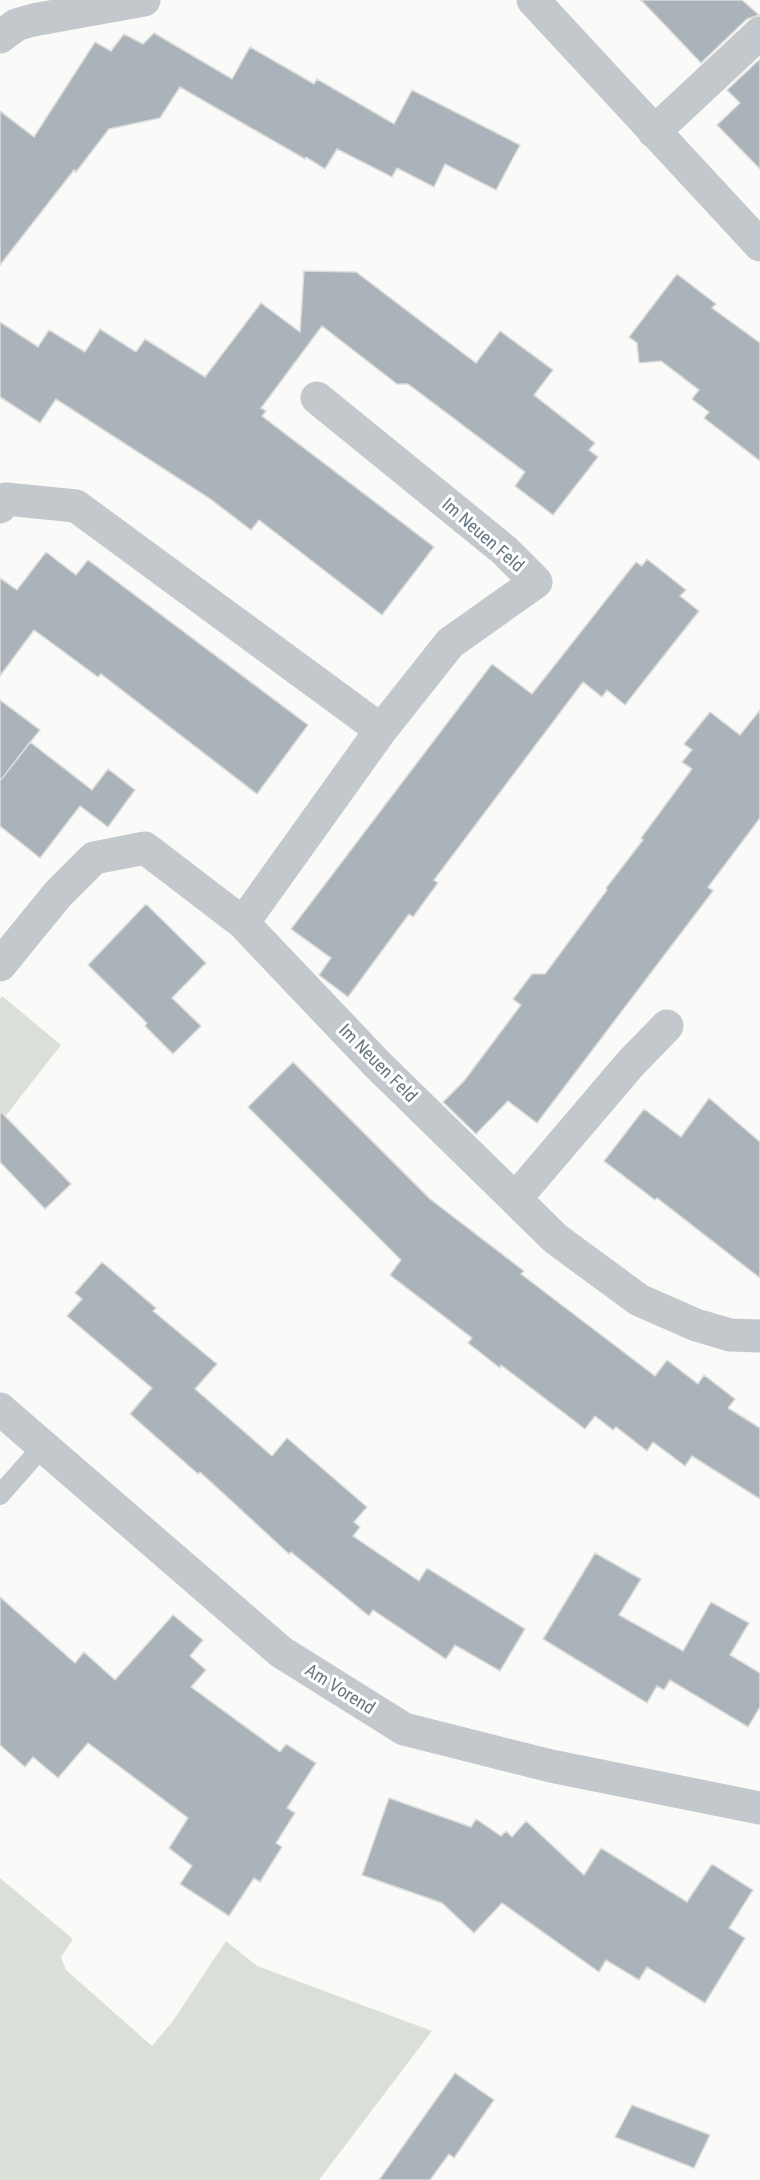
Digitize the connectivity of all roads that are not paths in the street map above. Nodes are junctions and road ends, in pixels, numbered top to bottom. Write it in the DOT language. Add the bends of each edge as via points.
graph roads {
  1 [pos="144,0"];
  2 [pos="533,0"];
  3 [pos="760,33"];
  4 [pos="0,37"];
  5 [pos="654,132"];
  6 [pos="760,245"];
  7 [pos="317,398"];
  8 [pos="0,507"];
  9 [pos="381,730"];
  10 [pos="243,923"];
  11 [pos="0,965"];
  12 [pos="667,1026"];
  13 [pos="516,1198"];
  14 [pos="760,1336"];
  15 [pos="0,1409"];
  16 [pos="43,1446"];
  17 [pos="0,1495"];
  18 [pos="760,1808"];
  1 -- 4 [label="street" via="33,20 16,25"];
  2 -- 5 [label="street"];
  3 -- 5 [label="street"];
  5 -- 6 [label="street"];
  7 -- 9 [label="street, Im Neuen Feld" via="504,549 536,582 450,643"];
  8 -- 9 [label="street" via="6,498 76,506"];
  9 -- 10 [label="street, Im Neuen Feld"];
  10 -- 11 [label="street, Im Neuen Feld" via="145,848 94,858 58,894"];
  10 -- 13 [label="street, Im Neuen Feld" via="377,1064"];
  12 -- 13 [label="street"];
  13 -- 14 [label="street, Im Neuen Feld" via="556,1239 639,1300 696,1325 730,1335"];
  15 -- 16 [label="street, Am Vorend"];
  16 -- 17 [label="lane"];
  16 -- 18 [label="street, Am Vorend" via="281,1652 404,1729 551,1766"];
}
